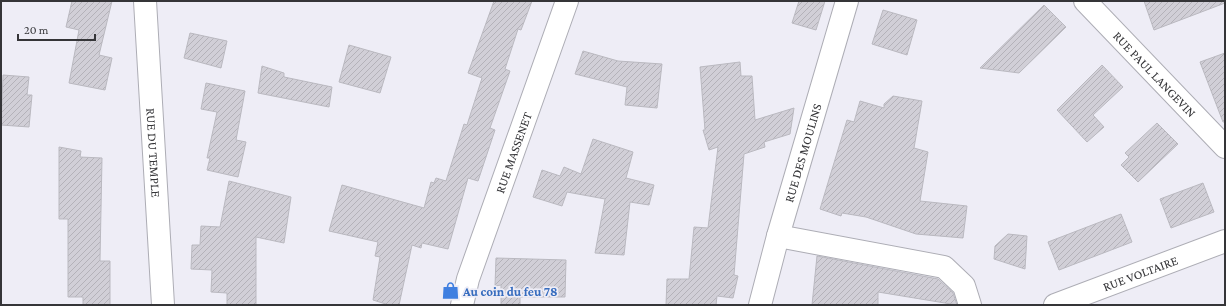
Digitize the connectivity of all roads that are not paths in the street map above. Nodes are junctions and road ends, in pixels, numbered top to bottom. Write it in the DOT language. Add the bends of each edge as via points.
graph roads {
  1 [pos="145,1"];
  2 [pos="567,1"];
  3 [pos="847,1"];
  4 [pos="1084,1"];
  5 [pos="1225,147"];
  6 [pos="778,236"];
  7 [pos="1225,241"];
  8 [pos="163,305"];
  9 [pos="462,305"];
  10 [pos="760,305"];
  11 [pos="970,305"];
  12 [pos="1055,305"];
  1 -- 8 [label="street, RUE DU TEMPLE"];
  2 -- 9 [label="street, RUE MASSENET" via="468,279"];
  3 -- 6 [label="street, RUE DES MOULINS"];
  4 -- 5 [label="street, RUE PAUL LANGEVIN"];
  6 -- 10 [label="street, RUE DES MOULINS"];
  6 -- 11 [label="street" via="944,266 964,286"];
  7 -- 12 [label="street, RUE VOLTAIRE"];
}
